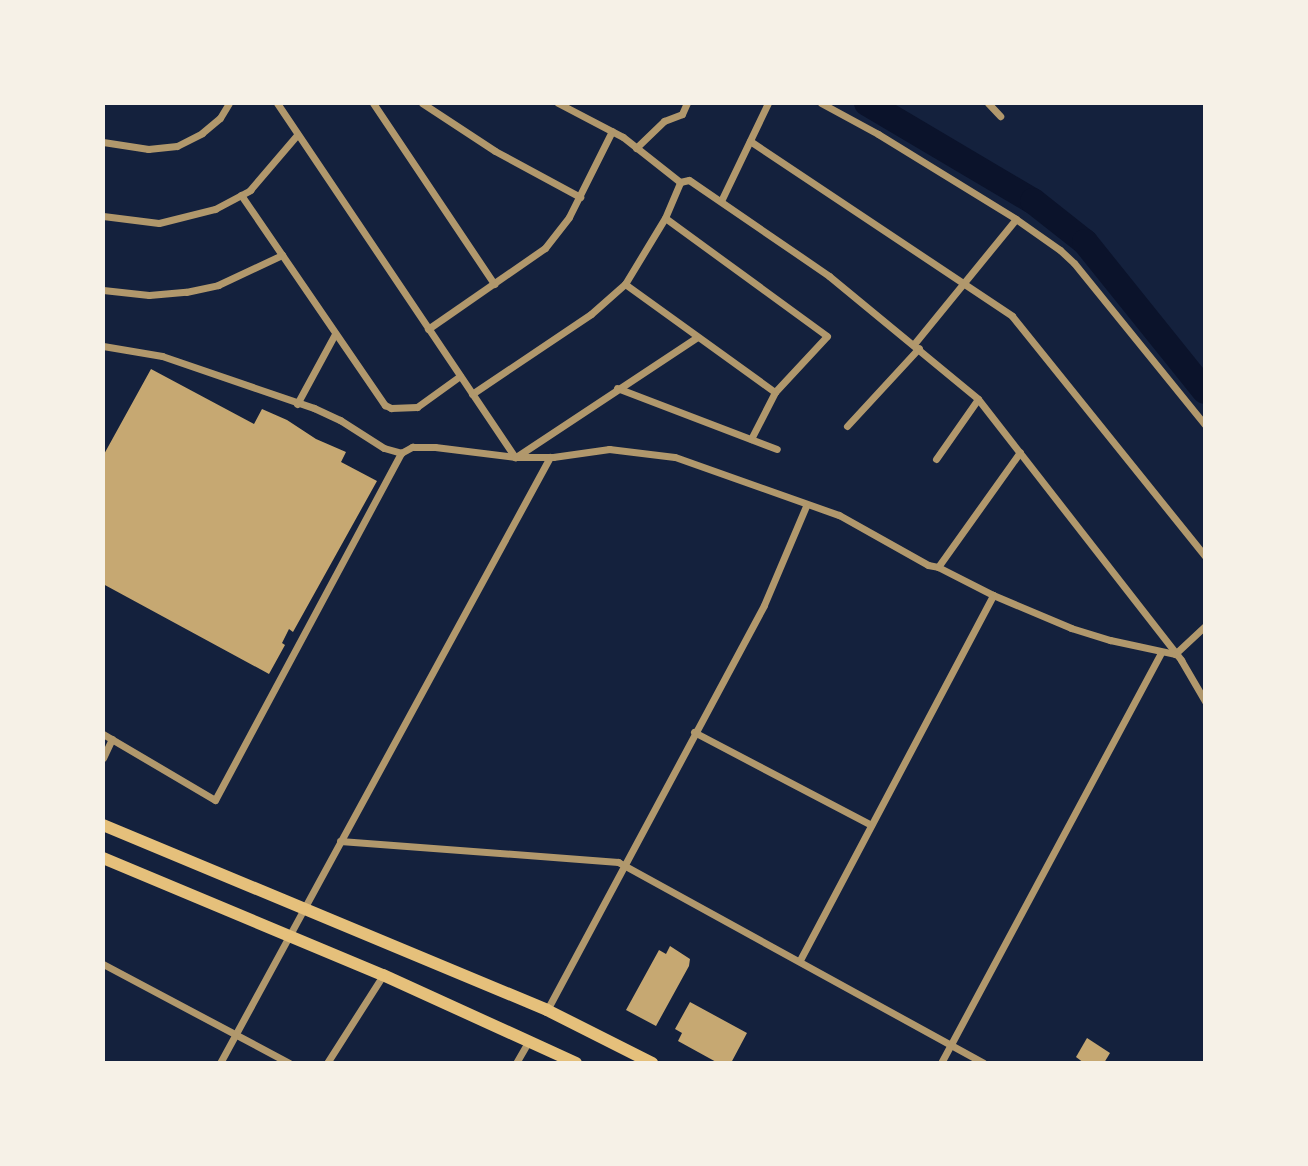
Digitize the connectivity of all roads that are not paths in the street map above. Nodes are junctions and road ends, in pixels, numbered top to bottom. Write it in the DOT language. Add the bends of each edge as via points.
graph roads {
  1 [pos="229,103"];
  2 [pos="276,103"];
  3 [pos="373,103"];
  4 [pos="422,103"];
  5 [pos="558,103"];
  6 [pos="687,103"];
  7 [pos="768,103"];
  8 [pos="821,103"];
  9 [pos="988,103"];
  10 [pos="1000,116"];
  11 [pos="612,131"];
  12 [pos="297,135"];
  13 [pos="750,141"];
  14 [pos="103,142"];
  15 [pos="636,148"];
  16 [pos="680,182"];
  17 [pos="241,195"];
  18 [pos="580,197"];
  19 [pos="721,201"];
  20 [pos="103,216"];
  21 [pos="665,218"];
  22 [pos="1016,219"];
  23 [pos="282,255"];
  24 [pos="963,283"];
  25 [pos="494,284"];
  26 [pos="625,284"];
  27 [pos="103,290"];
  28 [pos="428,329"];
  29 [pos="335,334"];
  30 [pos="697,337"];
  31 [pos="103,346"];
  32 [pos="916,346"];
  33 [pos="460,376"];
  34 [pos="617,388"];
  35 [pos="775,391"];
  36 [pos="472,394"];
  37 [pos="978,399"];
  38 [pos="297,404"];
  39 [pos="1205,425"];
  40 [pos="846,426"];
  41 [pos="751,439"];
  42 [pos="778,449"];
  43 [pos="1020,452"];
  44 [pos="401,453"];
  45 [pos="515,457"];
  46 [pos="550,457"];
  47 [pos="936,458"];
  48 [pos="806,506"];
  49 [pos="1205,556"];
  50 [pos="938,567"];
  51 [pos="993,595"];
  52 [pos="1205,626"];
  53 [pos="1161,652"];
  54 [pos="1175,654"];
  55 [pos="1205,701"];
  56 [pos="694,732"];
  57 [pos="103,734"];
  58 [pos="112,739"];
  59 [pos="103,758"];
  60 [pos="103,825"];
  61 [pos="871,825"];
  62 [pos="340,841"];
  63 [pos="103,858"];
  64 [pos="623,864"];
  65 [pos="307,908"];
  66 [pos="289,934"];
  67 [pos="800,960"];
  68 [pos="103,964"];
  69 [pos="383,975"];
  70 [pos="547,1010"];
  71 [pos="236,1034"];
  72 [pos="528,1042"];
  73 [pos="950,1045"];
  74 [pos="220,1063"];
  75 [pos="289,1063"];
  76 [pos="327,1063"];
  77 [pos="516,1063"];
  78 [pos="576,1063"];
  79 [pos="652,1063"];
  80 [pos="941,1063"];
  81 [pos="983,1063"];
  1 -- 14 [label="street" via="202,133 177,146 148,149"];
  2 -- 12 [label="street"];
  3 -- 25 [label="street"];
  4 -- 18 [label="street" via="495,151"];
  5 -- 11 [label="street"];
  6 -- 15 [label="street" via="682,114 664,121"];
  7 -- 13 [label="street"];
  8 -- 22 [label="street"];
  9 -- 10 [label="street"];
  11 -- 15 [label="street"];
  11 -- 18 [label="street"];
  12 -- 17 [label="street" via="271,168"];
  12 -- 28 [label="street"];
  13 -- 19 [label="street"];
  13 -- 24 [label="street"];
  15 -- 16 [label="street"];
  16 -- 19 [label="street" via="689,180"];
  16 -- 21 [label="street"];
  17 -- 20 [label="street" via="178,221 146,223"];
  17 -- 23 [label="street"];
  18 -- 25 [label="street" via="545,248"];
  19 -- 32 [label="street" via="829,276"];
  21 -- 26 [label="street"];
  21 -- 35 [label="street" via="827,336"];
  22 -- 24 [label="street"];
  22 -- 39 [label="street" via="1074,263"];
  23 -- 27 [label="street" via="227,282 186,292 149,295"];
  23 -- 29 [label="street"];
  24 -- 32 [label="street"];
  24 -- 49 [label="street" via="1022,325"];
  25 -- 28 [label="street"];
  26 -- 30 [label="street"];
  26 -- 36 [label="street" via="591,314"];
  28 -- 33 [label="street"];
  29 -- 33 [label="street" via="379,398 391,408 417,407"];
  29 -- 38 [label="street"];
  30 -- 34 [label="street"];
  30 -- 35 [label="street"];
  31 -- 38 [label="street" via="162,356"];
  32 -- 37 [label="street"];
  32 -- 40 [label="street"];
  33 -- 36 [label="street"];
  34 -- 41 [label="street"];
  34 -- 45 [label="street"];
  35 -- 41 [label="street"];
  36 -- 45 [label="street"];
  37 -- 43 [label="street"];
  37 -- 47 [label="street"];
  38 -- 44 [label="street" via="323,412"];
  41 -- 42 [label="street"];
  43 -- 50 [label="street"];
  43 -- 54 [label="street"];
  44 -- 45 [label="street" via="412,447 435,447"];
  44 -- 58 [label="street" via="215,800"];
  45 -- 46 [label="street"];
  46 -- 48 [label="street" via="609,449 675,457"];
  46 -- 62 [label="street"];
  48 -- 50 [label="street" via="839,515 905,554"];
  48 -- 56 [label="street" via="764,605"];
  50 -- 51 [label="street"];
  51 -- 53 [label="street" via="1072,628"];
  51 -- 61 [label="street"];
  52 -- 54 [label="street"];
  53 -- 54 [label="street"];
  53 -- 73 [label="street"];
  54 -- 55 [label="street"];
  56 -- 61 [label="street"];
  56 -- 64 [label="street"];
  57 -- 58 [label="street"];
  58 -- 59 [label="street"];
  60 -- 65 [label="highway"];
  61 -- 67 [label="street"];
  62 -- 64 [label="street"];
  62 -- 65 [label="street"];
  63 -- 66 [label="highway"];
  64 -- 67 [label="street"];
  64 -- 70 [label="street"];
  65 -- 66 [label="street"];
  65 -- 70 [label="highway"];
  66 -- 69 [label="highway"];
  66 -- 71 [label="street"];
  67 -- 73 [label="street"];
  68 -- 71 [label="street"];
  69 -- 72 [label="highway"];
  69 -- 76 [label="street"];
  70 -- 79 [label="highway"];
  71 -- 74 [label="street"];
  71 -- 75 [label="street"];
  72 -- 77 [label="street"];
  72 -- 78 [label="highway"];
  73 -- 80 [label="street"];
  73 -- 81 [label="street"];
}
